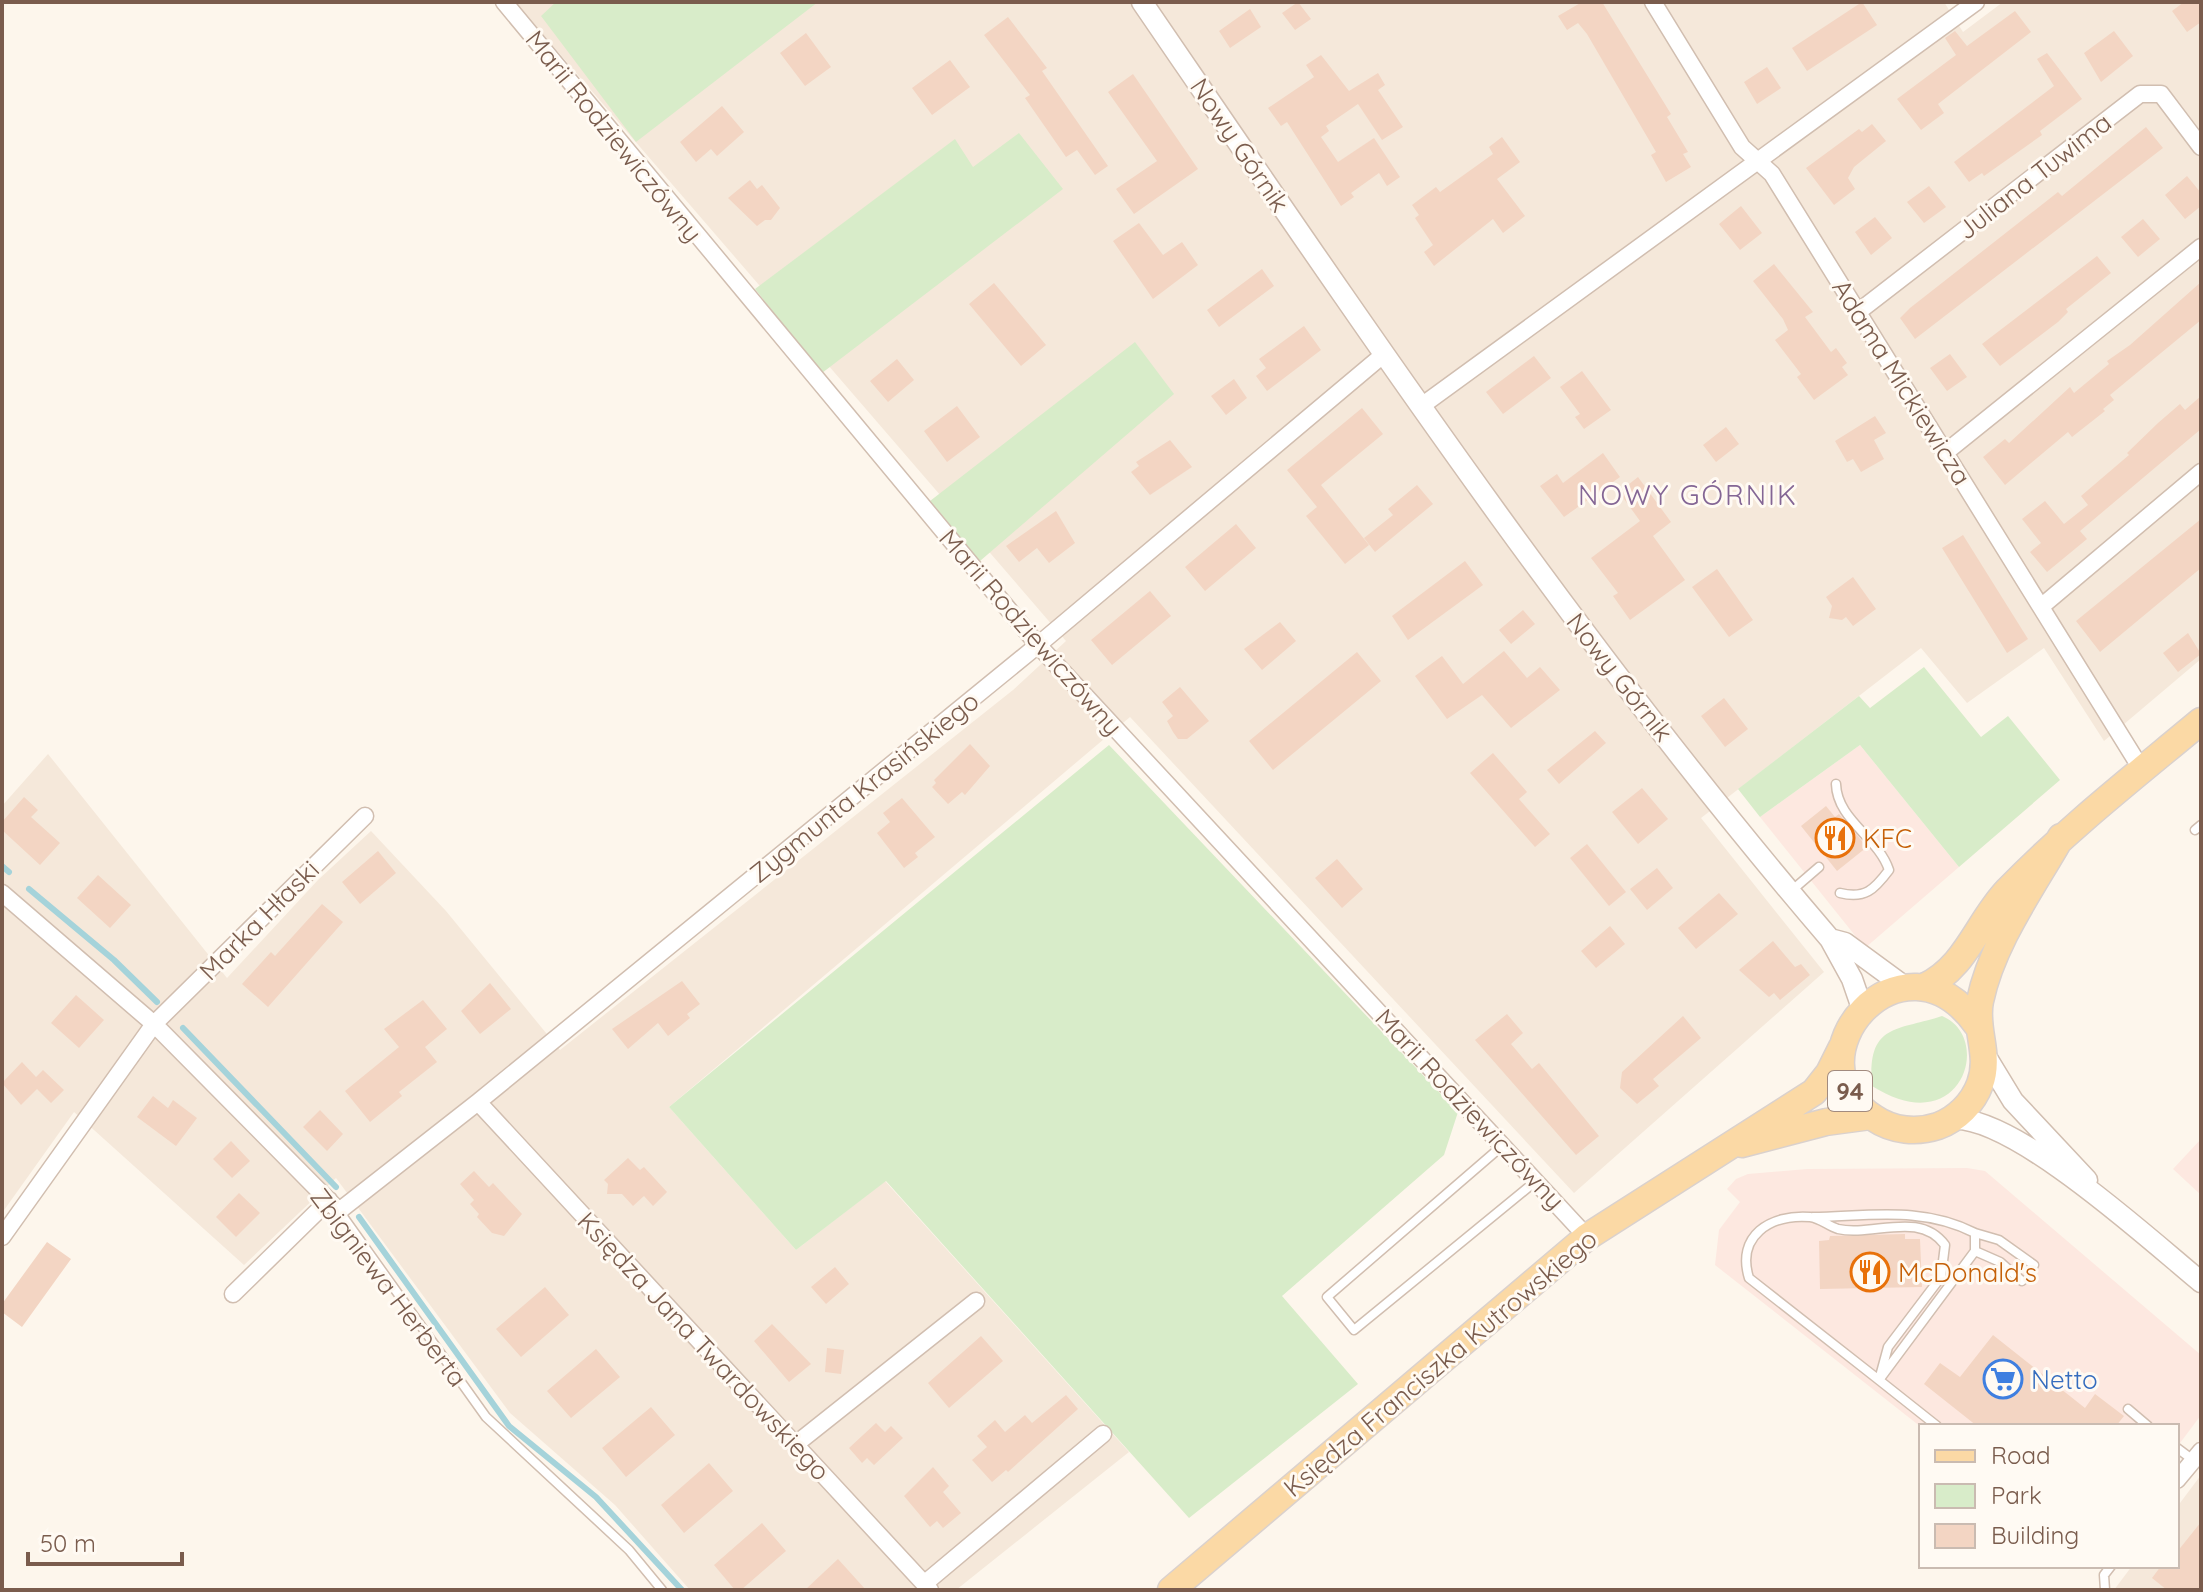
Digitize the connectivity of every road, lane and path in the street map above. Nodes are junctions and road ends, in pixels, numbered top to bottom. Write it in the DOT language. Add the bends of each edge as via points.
graph roads {
  1 [pos="504,2"];
  2 [pos="1142,2"];
  3 [pos="1653,2"];
  4 [pos="1976,2"];
  5 [pos="2201,147"];
  6 [pos="1756,161"];
  7 [pos="2201,247"];
  8 [pos="1858,312"];
  9 [pos="1383,355"];
  10 [pos="1420,407"];
  11 [pos="1946,452"];
  12 [pos="2201,472"];
  13 [pos="2042,606"];
  14 [pos="1038,645"];
  15 [pos="2201,721"];
  16 [pos="2142,770"];
  17 [pos="1836,784"];
  18 [pos="365,816"];
  19 [pos="2061,837"];
  20 [pos="1819,867"];
  21 [pos="1790,892"];
  22 [pos="2,893"];
  23 [pos="1840,893"];
  24 [pos="1830,939"];
  25 [pos="1914,987"];
  26 [pos="1862,1008"];
  27 [pos="154,1024"];
  28 [pos="1977,1025"];
  29 [pos="1842,1047"];
  30 [pos="1985,1055"];
  31 [pos="478,1102"];
  32 [pos="1871,1116"];
  33 [pos="1951,1119"];
  34 [pos="1503,1145"];
  35 [pos="1719,1150"];
  36 [pos="1537,1181"];
  37 [pos="334,1206"];
  38 [pos="2111,1207"];
  39 [pos="1813,1217"];
  40 [pos="1975,1233"];
  41 [pos="3,1234"];
  42 [pos="1587,1237"];
  43 [pos="1975,1251"];
  44 [pos="2034,1265"];
  45 [pos="2022,1281"];
  46 [pos="2201,1282"];
  47 [pos="233,1294"];
  48 [pos="976,1301"];
  49 [pos="1879,1380"];
  50 [pos="2128,1409"];
  51 [pos="2136,1422"];
  52 [pos="1934,1424"];
  53 [pos="1103,1434"];
  54 [pos="796,1444"];
  55 [pos="2197,1455"];
  56 [pos="2179,1478"];
  57 [pos="2109,1568"];
  58 [pos="927,1587"];
  59 [pos="662,1590"];
  60 [pos="1171,1590"];
  61 [pos="2105,1590"];
  1 -- 14 [label="street, Marii Rodziewiczówny"];
  2 -- 9 [label="street, Nowy Górnik"];
  3 -- 6 [label="street, Adama Mickiewicza" via="1742,147"];
  4 -- 6 [label="street"];
  5 -- 8 [label="street, Juliana Tuwima" via="2161,94 2140,94"];
  6 -- 8 [label="street, Adama Mickiewicza" via="1772,174"];
  6 -- 10 [label="street"];
  7 -- 11 [label="street"];
  8 -- 11 [label="street, Adama Mickiewicza"];
  9 -- 10 [label="street, Nowy Górnik"];
  9 -- 14 [label="street, Zygmunta Krasińskiego"];
  10 -- 21 [label="street, Nowy Górnik" via="1603,658"];
  11 -- 13 [label="street, Adama Mickiewicza"];
  12 -- 13 [label="street"];
  13 -- 16 [label="street, Adama Mickiewicza"];
  14 -- 31 [label="street, Zygmunta Krasińskiego"];
  14 -- 34 [label="street, Marii Rodziewiczówny"];
  15 -- 16 [label="main road"];
  16 -- 19 [label="main road"];
  17 -- 23 [label="lane" via="1837,800 1885,857 1889,870 1864,896"];
  18 -- 27 [label="street, Marka Hłaski"];
  19 -- 25 [label="main road" via="2004,894 1954,967"];
  19 -- 28 [label="main road" via="1983,986"];
  20 -- 21 [label="lane"];
  21 -- 24 [label="street, Nowy Górnik"];
  22 -- 27 [label="street, Zbigniewa Herberta"];
  24 -- 25 [label="street, Nowy Górnik"];
  24 -- 26 [label="street, Nowy Górnik"];
  25 -- 26 [label="main road" via="1881,994"];
  25 -- 28 [label="main road" via="1955,1000"];
  26 -- 29 [label="main road, 94"];
  27 -- 37 [label="street, Zbigniewa Herberta"];
  27 -- 41 [label="street, Marka Hłaski"];
  28 -- 30 [label="main road"];
  29 -- 32 [label="main road, 94" via="1847,1086"];
  29 -- 35 [label="main road, Księdza Franciszka Kutrowskiego / 94" via="1814,1092"];
  30 -- 33 [label="main road" via="1980,1085"];
  30 -- 38 [label="street" via="2013,1101"];
  31 -- 37 [label="street, Zygmunta Krasińskiego"];
  31 -- 54 [label="street, Księdza Jana Twardowskiego"];
  32 -- 33 [label="main road, 94" via="1910,1130"];
  32 -- 35 [label="main road, Księdza Franciszka Kutrowskiego / 94" via="1816,1124"];
  33 -- 38 [label="street" via="1977,1121 2003,1132"];
  34 -- 36 [label="street, Marii Rodziewiczówny"];
  34 -- 36 [label="lane" via="1327,1297 1354,1330"];
  35 -- 42 [label="main road, Księdza Franciszka Kutrowskiego / 94"];
  36 -- 42 [label="street, Marii Rodziewiczówny"];
  37 -- 47 [label="street, Zygmunta Krasińskiego"];
  37 -- 59 [label="lane, Zbigniewa Herberta" via="486,1417 618,1539"];
  38 -- 46 [label="street"];
  39 -- 40 [label="lane" via="1927,1215"];
  39 -- 49 [label="lane" via="1775,1221 1758,1229 1747,1249 1749,1278"];
  39 -- 49 [label="lane" via="1840,1229 1924,1228 1945,1245 1941,1277 1888,1347"];
  40 -- 43 [label="lane"];
  40 -- 44 [label="lane" via="1999,1240"];
  42 -- 60 [label="main road, Księdza Franciszka Kutrowskiego / 94"];
  43 -- 45 [label="lane" via="2000,1262"];
  43 -- 49 [label="lane"];
  48 -- 54 [label="street"];
  49 -- 52 [label="lane"];
  50 -- 51 [label="lane"];
  53 -- 58 [label="street"];
  54 -- 58 [label="street, Księdza Jana Twardowskiego"];
  55 -- 56 [label="street"];
  57 -- 61 [label="lane"];
}
